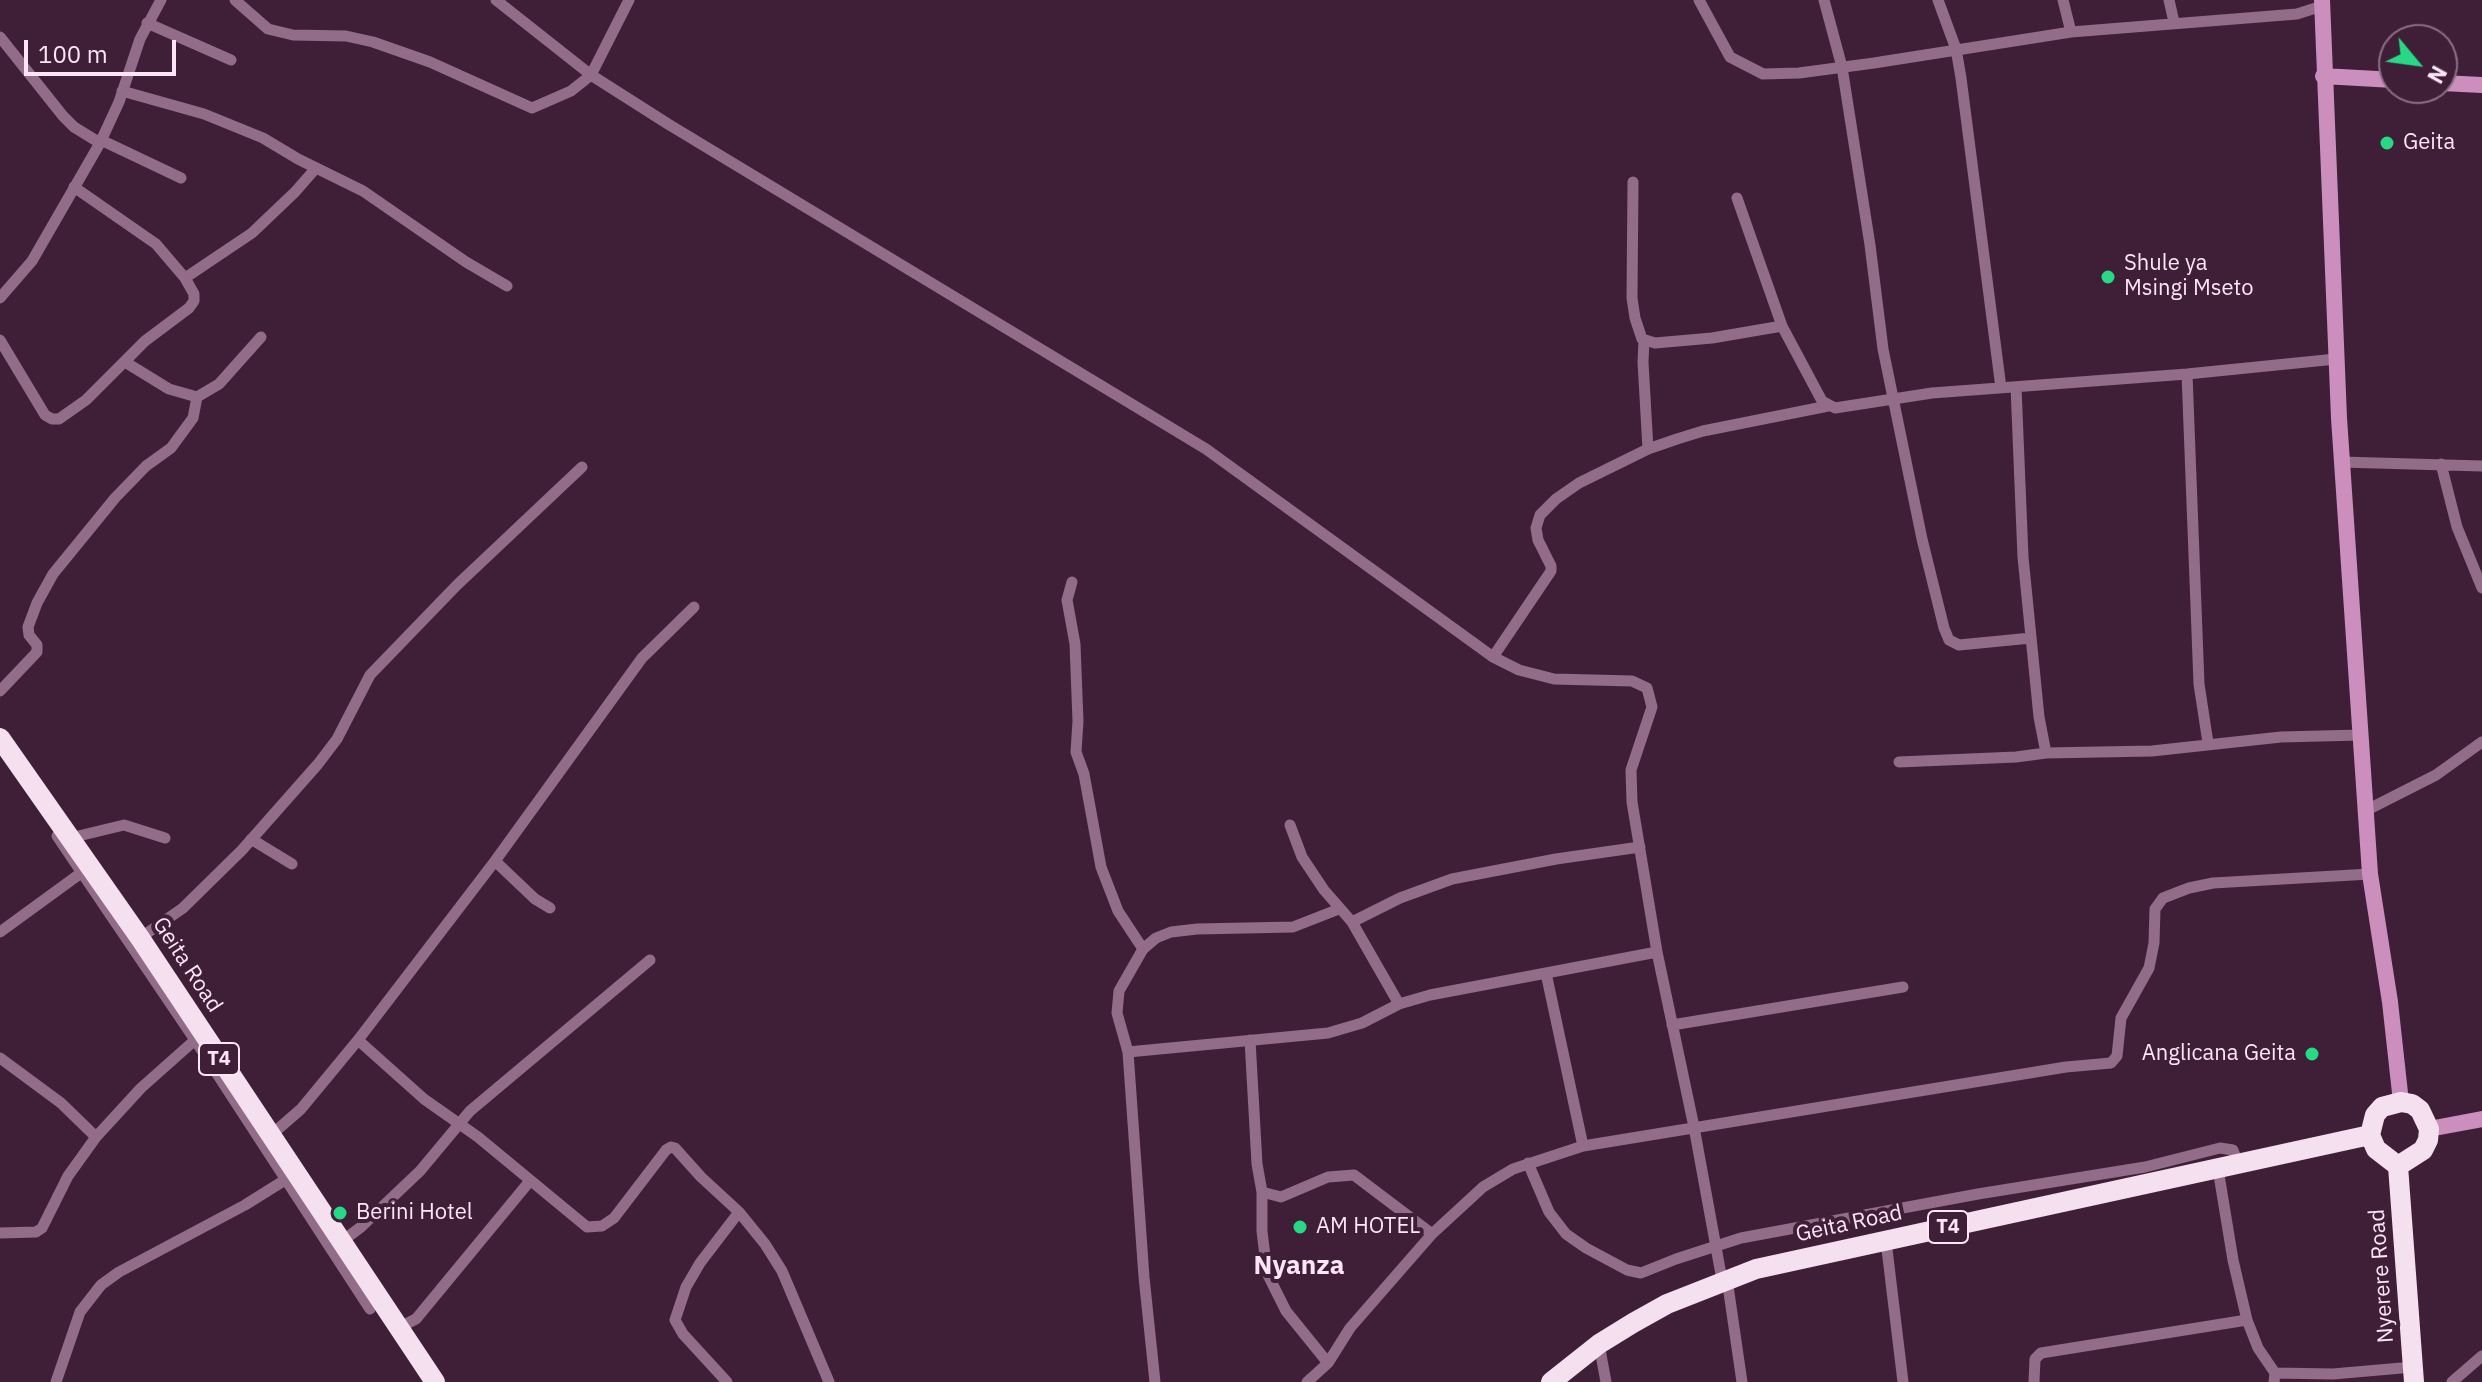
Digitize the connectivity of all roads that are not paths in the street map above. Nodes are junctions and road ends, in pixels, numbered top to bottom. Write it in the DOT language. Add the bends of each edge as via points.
graph roads {
  1 [pos="161,0"];
  2 [pos="235,0"];
  3 [pos="496,0"];
  4 [pos="629,0"];
  5 [pos="1699,0"];
  6 [pos="1824,0"];
  7 [pos="1938,0"];
  8 [pos="2063,0"];
  9 [pos="2169,0"];
  10 [pos="2293,0"];
  11 [pos="2322,3"];
  12 [pos="2297,14"];
  13 [pos="2174,22"];
  14 [pos="147,23"];
  15 [pos="2071,32"];
  16 [pos="0,37"];
  17 [pos="1956,49"];
  18 [pos="231,60"];
  19 [pos="1842,67"];
  20 [pos="2323,76"];
  21 [pos="596,78"];
  22 [pos="2378,79"];
  23 [pos="2458,84"];
  24 [pos="2482,85"];
  25 [pos="122,91"];
  26 [pos="100,141"];
  27 [pos="316,168"];
  28 [pos="181,178"];
  29 [pos="1633,182"];
  30 [pos="74,187"];
  31 [pos="1737,198"];
  32 [pos="185,278"];
  33 [pos="507,286"];
  34 [pos="0,298"];
  35 [pos="1782,326"];
  36 [pos="261,337"];
  37 [pos="0,340"];
  38 [pos="1644,341"];
  39 [pos="2336,359"];
  40 [pos="125,362"];
  41 [pos="2187,374"];
  42 [pos="2016,387"];
  43 [pos="2001,388"];
  44 [pos="197,397"];
  45 [pos="1893,399"];
  46 [pos="1828,406"];
  47 [pos="1648,449"];
  48 [pos="2341,462"];
  49 [pos="2441,464"];
  50 [pos="2482,466"];
  51 [pos="582,467"];
  52 [pos="1072,582"];
  53 [pos="2482,588"];
  54 [pos="694,607"];
  55 [pos="2031,638"];
  56 [pos="1493,657"];
  57 [pos="0,691"];
  58 [pos="2361,735"];
  59 [pos="0,738"];
  60 [pos="2482,742"];
  61 [pos="2208,743"];
  62 [pos="2046,753"];
  63 [pos="0,754"];
  64 [pos="1899,762"];
  65 [pos="2367,810"];
  66 [pos="1290,825"];
  67 [pos="70,838"];
  68 [pos="165,838"];
  69 [pos="251,839"];
  70 [pos="1640,847"];
  71 [pos="495,861"];
  72 [pos="292,864"];
  73 [pos="81,873"];
  74 [pos="2370,874"];
  75 [pos="550,908"];
  76 [pos="1339,909"];
  77 [pos="1352,922"];
  78 [pos="0,932"];
  79 [pos="140,938"];
  80 [pos="1143,949"];
  81 [pos="1657,952"];
  82 [pos="650,960"];
  83 [pos="1546,973"];
  84 [pos="1903,987"];
  85 [pos="1399,1004"];
  86 [pos="1672,1025"];
  87 [pos="195,1040"];
  88 [pos="358,1040"];
  89 [pos="1250,1040"];
  90 [pos="1128,1052"];
  91 [pos="0,1058"];
  92 [pos="2401,1102"];
  93 [pos="2482,1119"];
  94 [pos="459,1123"];
  95 [pos="1694,1127"];
  96 [pos="2429,1129"];
  97 [pos="2370,1135"];
  98 [pos="270,1136"];
  99 [pos="96,1137"];
  100 [pos="1583,1146"];
  101 [pos="1528,1163"];
  102 [pos="2228,1166"];
  103 [pos="2398,1166"];
  104 [pos="285,1180"];
  105 [pos="529,1182"];
  106 [pos="1262,1192"];
  107 [pos="739,1212"];
  108 [pos="0,1233"];
  109 [pos="1432,1234"];
  110 [pos="1886,1241"];
  111 [pos="341,1242"];
  112 [pos="1716,1246"];
  113 [pos="1725,1279"];
  114 [pos="370,1309"];
  115 [pos="2247,1320"];
  116 [pos="398,1328"];
  117 [pos="1599,1344"];
  118 [pos="2482,1356"];
  119 [pos="1328,1363"];
  120 [pos="2414,1375"];
  121 [pos="2274,1377"];
  122 [pos="56,1382"];
  123 [pos="435,1382"];
  124 [pos="727,1382"];
  125 [pos="829,1382"];
  126 [pos="1155,1382"];
  127 [pos="1307,1382"];
  128 [pos="1551,1382"];
  129 [pos="1606,1382"];
  130 [pos="1742,1382"];
  131 [pos="1903,1382"];
  132 [pos="2034,1382"];
  133 [pos="2452,1382"];
  1 -- 14 [label="street"];
  2 -- 21 [label="street" via="268,29 373,42 532,108"];
  3 -- 21 [label="street"];
  4 -- 21 [label="street"];
  5 -- 19 [label="street" via="1730,57 1750,69 1763,74"];
  6 -- 19 [label="street"];
  7 -- 17 [label="street"];
  8 -- 15 [label="street"];
  9 -- 13 [label="street"];
  10 -- 12 [label="street"];
  11 -- 12 [label="street"];
  11 -- 20 [label="street"];
  12 -- 13 [label="street"];
  13 -- 15 [label="street"];
  14 -- 18 [label="street"];
  14 -- 25 [label="street"];
  15 -- 17 [label="street"];
  16 -- 26 [label="street" via="63,116"];
  17 -- 19 [label="street"];
  17 -- 43 [label="street"];
  19 -- 45 [label="street"];
  20 -- 22 [label="street"];
  20 -- 39 [label="street"];
  21 -- 56 [label="street" via="1206,449"];
  23 -- 24 [label="street"];
  25 -- 26 [label="street"];
  25 -- 27 [label="street" via="231,124"];
  26 -- 28 [label="street"];
  26 -- 30 [label="street"];
  27 -- 32 [label="street" via="252,233"];
  27 -- 33 [label="street" via="371,196"];
  29 -- 38 [label="street" via="1632,298"];
  30 -- 32 [label="street" via="156,244"];
  30 -- 34 [label="street" via="32,261"];
  31 -- 35 [label="street"];
  32 -- 40 [label="street" via="194,294 192,304"];
  35 -- 38 [label="street" via="1712,338"];
  35 -- 46 [label="street"];
  36 -- 44 [label="street" via="219,384"];
  37 -- 40 [label="street" via="52,419 70,413"];
  38 -- 47 [label="street"];
  39 -- 41 [label="street"];
  39 -- 48 [label="street"];
  40 -- 44 [label="street" via="169,389"];
  41 -- 42 [label="street"];
  41 -- 61 [label="street" via="2199,684"];
  42 -- 43 [label="street"];
  42 -- 55 [label="street"];
  43 -- 45 [label="street"];
  44 -- 57 [label="street" via="193,418 171,448 115,498 53,574 28,627 37,652"];
  45 -- 46 [label="street"];
  45 -- 55 [label="street" via="1949,640 1959,645"];
  46 -- 47 [label="street" via="1703,431"];
  47 -- 56 [label="street" via="1579,483 1540,515 1538,540 1551,571"];
  48 -- 49 [label="street"];
  48 -- 58 [label="street"];
  49 -- 50 [label="street"];
  49 -- 53 [label="street" via="2457,527"];
  51 -- 69 [label="street" via="370,675 337,739"];
  52 -- 80 [label="street" via="1067,600 1075,644 1076,752 1101,867 1114,903"];
  54 -- 71 [label="street" via="624,680"];
  55 -- 62 [label="street"];
  56 -- 70 [label="street" via="1554,679 1632,681 1647,688 1652,707 1631,770"];
  58 -- 61 [label="street"];
  58 -- 65 [label="street"];
  59 -- 67 [label="highway, Geita Road / T4"];
  60 -- 65 [label="street" via="2436,775"];
  61 -- 62 [label="street" via="2152,751"];
  62 -- 64 [label="street"];
  63 -- 73 [label="street"];
  65 -- 74 [label="street"];
  66 -- 76 [label="street" via="1302,857"];
  67 -- 68 [label="street" via="124,825"];
  67 -- 79 [label="highway, Geita Road / T4"];
  69 -- 72 [label="street"];
  69 -- 79 [label="street" via="183,908"];
  70 -- 77 [label="street" via="1452,879"];
  70 -- 81 [label="street"];
  71 -- 75 [label="street"];
  71 -- 88 [label="street"];
  73 -- 78 [label="street"];
  73 -- 87 [label="street"];
  74 -- 92 [label="street"];
  74 -- 95 [label="street" via="2213,883 2163,898 2155,909 2149,968 2121,1018 2117,1056 2111,1063"];
  76 -- 77 [label="street"];
  76 -- 80 [label="street" via="1293,927 1171,932"];
  77 -- 85 [label="street"];
  79 -- 98 [label="highway, Geita Road / T4"];
  80 -- 90 [label="street" via="1116,1000"];
  81 -- 83 [label="street"];
  81 -- 86 [label="street"];
  82 -- 94 [label="street"];
  83 -- 85 [label="street"];
  83 -- 100 [label="street"];
  84 -- 86 [label="street"];
  85 -- 89 [label="street" via="1328,1033"];
  86 -- 95 [label="street"];
  87 -- 99 [label="street"];
  87 -- 104 [label="street"];
  88 -- 94 [label="street"];
  88 -- 98 [label="street" via="301,1109"];
  89 -- 90 [label="street"];
  89 -- 106 [label="street"];
  90 -- 126 [label="street"];
  91 -- 99 [label="street" via="61,1103"];
  92 -- 96 [label="highway" via="2420,1110"];
  92 -- 97 [label="highway" via="2382,1107"];
  93 -- 96 [label="street"];
  94 -- 105 [label="street"];
  94 -- 111 [label="street" via="412,1178"];
  95 -- 100 [label="street"];
  95 -- 112 [label="street"];
  96 -- 103 [label="highway" via="2423,1150"];
  97 -- 102 [label="highway, Geita Road / T4"];
  97 -- 103 [label="highway" via="2376,1149"];
  98 -- 111 [label="highway, Geita Road / T4"];
  99 -- 108 [label="street" via="68,1176 42,1228"];
  100 -- 101 [label="street"];
  101 -- 109 [label="street" via="1483,1187"];
  101 -- 112 [label="street" via="1549,1212 1566,1234 1627,1270 1641,1273"];
  102 -- 110 [label="highway, Geita Road / T4"];
  102 -- 112 [label="street" via="2233,1150 2220,1148 2145,1167 1768,1232"];
  102 -- 115 [label="street" via="2233,1260"];
  103 -- 120 [label="highway, Nyerere Road"];
  104 -- 114 [label="street"];
  104 -- 122 [label="street" via="101,1285 80,1312"];
  105 -- 107 [label="street" via="583,1225 595,1228 622,1209 671,1147"];
  105 -- 116 [label="street" via="416,1319"];
  106 -- 109 [label="street" via="1281,1197 1328,1177 1354,1175"];
  106 -- 119 [label="street" via="1267,1273 1286,1311"];
  107 -- 124 [label="street" via="700,1263 675,1320"];
  107 -- 125 [label="street" via="782,1271"];
  109 -- 119 [label="street" via="1350,1328"];
  110 -- 113 [label="highway, Geita Road / T4"];
  110 -- 131 [label="street"];
  111 -- 116 [label="highway, Geita Road / T4"];
  112 -- 113 [label="street"];
  113 -- 117 [label="highway, Geita Road / T4" via="1667,1304"];
  113 -- 130 [label="street"];
  115 -- 121 [label="street"];
  115 -- 132 [label="street" via="2046,1352 2035,1359"];
  116 -- 123 [label="highway, Geita Road / T4"];
  117 -- 128 [label="highway, Geita Road / T4"];
  117 -- 129 [label="street"];
  118 -- 133 [label="street"];
  119 -- 127 [label="street"];
  120 -- 121 [label="street"];
}
